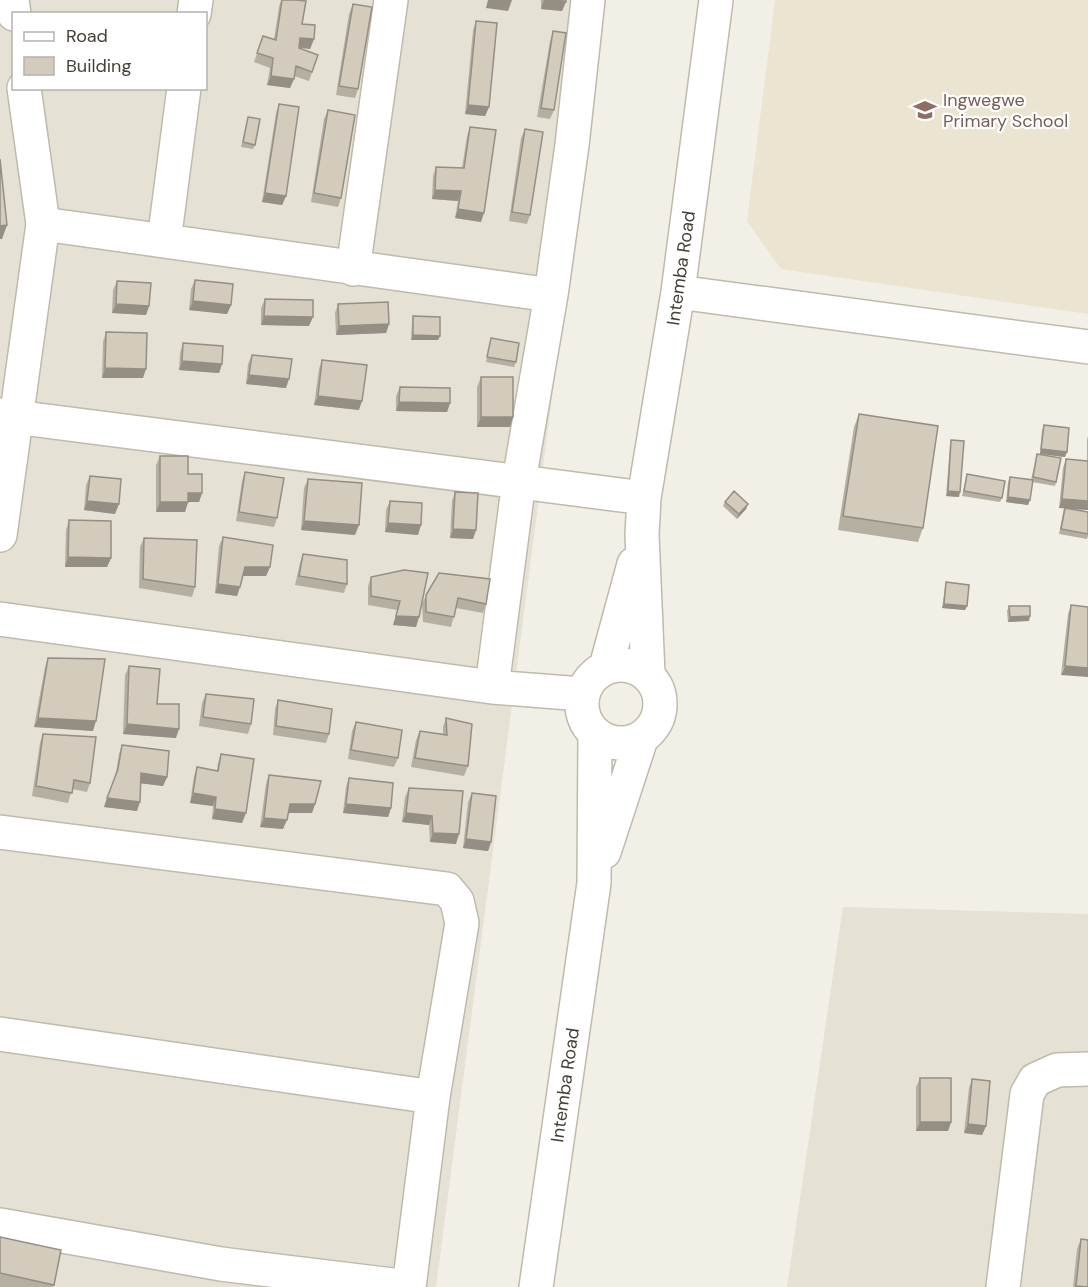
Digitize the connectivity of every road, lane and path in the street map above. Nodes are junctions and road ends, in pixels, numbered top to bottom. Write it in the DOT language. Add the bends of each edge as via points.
graph roads {
  1 [pos="391,0"];
  2 [pos="588,0"];
  3 [pos="716,0"];
  4 [pos="24,90"];
  5 [pos="184,90"];
  6 [pos="44,224"];
  7 [pos="164,241"];
  8 [pos="353,269"];
  9 [pos="678,292"];
  10 [pos="551,295"];
  11 [pos="1088,347"];
  12 [pos="8,416"];
  13 [pos="519,481"];
  14 [pos="644,498"];
  15 [pos="0,535"];
  16 [pos="642,535"];
  17 [pos="0,619"];
  18 [pos="606,667"];
  19 [pos="648,674"];
  20 [pos="492,687"];
  21 [pos="582,694"];
  22 [pos="595,734"];
  23 [pos="640,739"];
  24 [pos="0,832"];
  25 [pos="594,883"];
  26 [pos="0,1034"];
  27 [pos="1088,1069"];
  28 [pos="433,1097"];
  29 [pos="0,1226"];
  30 [pos="220,1275"];
  31 [pos="409,1287"];
  32 [pos="536,1287"];
  33 [pos="1003,1287"];
  1 -- 8 [label="street"];
  2 -- 10 [label="street"];
  3 -- 9 [label="street, Intemba Road"];
  4 -- 6 [label="street"];
  5 -- 7 [label="street"];
  6 -- 7 [label="street"];
  6 -- 12 [label="street"];
  7 -- 8 [label="street"];
  8 -- 10 [label="street"];
  9 -- 11 [label="street"];
  9 -- 14 [label="street, Intemba Road"];
  10 -- 13 [label="street"];
  12 -- 13 [label="street"];
  12 -- 15 [label="street"];
  13 -- 14 [label="street"];
  13 -- 20 [label="street"];
  14 -- 16 [label="street, Intemba Road"];
  16 -- 18 [label="street"];
  16 -- 19 [label="street"];
  17 -- 20 [label="street"];
  18 -- 19 [label="street" via="628,664"];
  18 -- 21 [label="street" via="591,677"];
  19 -- 23 [label="street" via="661,696 658,721"];
  20 -- 21 [label="street"];
  21 -- 22 [label="street" via="583,716"];
  22 -- 23 [label="street" via="617,744"];
  22 -- 25 [label="street"];
  23 -- 25 [label="street"];
  24 -- 28 [label="street" via="447,889 457,901 462,923"];
  25 -- 32 [label="street, Intemba Road"];
  26 -- 28 [label="street"];
  27 -- 33 [label="street" via="1057,1070 1035,1080 1027,1094"];
  28 -- 31 [label="street"];
  29 -- 30 [label="street"];
  30 -- 31 [label="street"];
}
